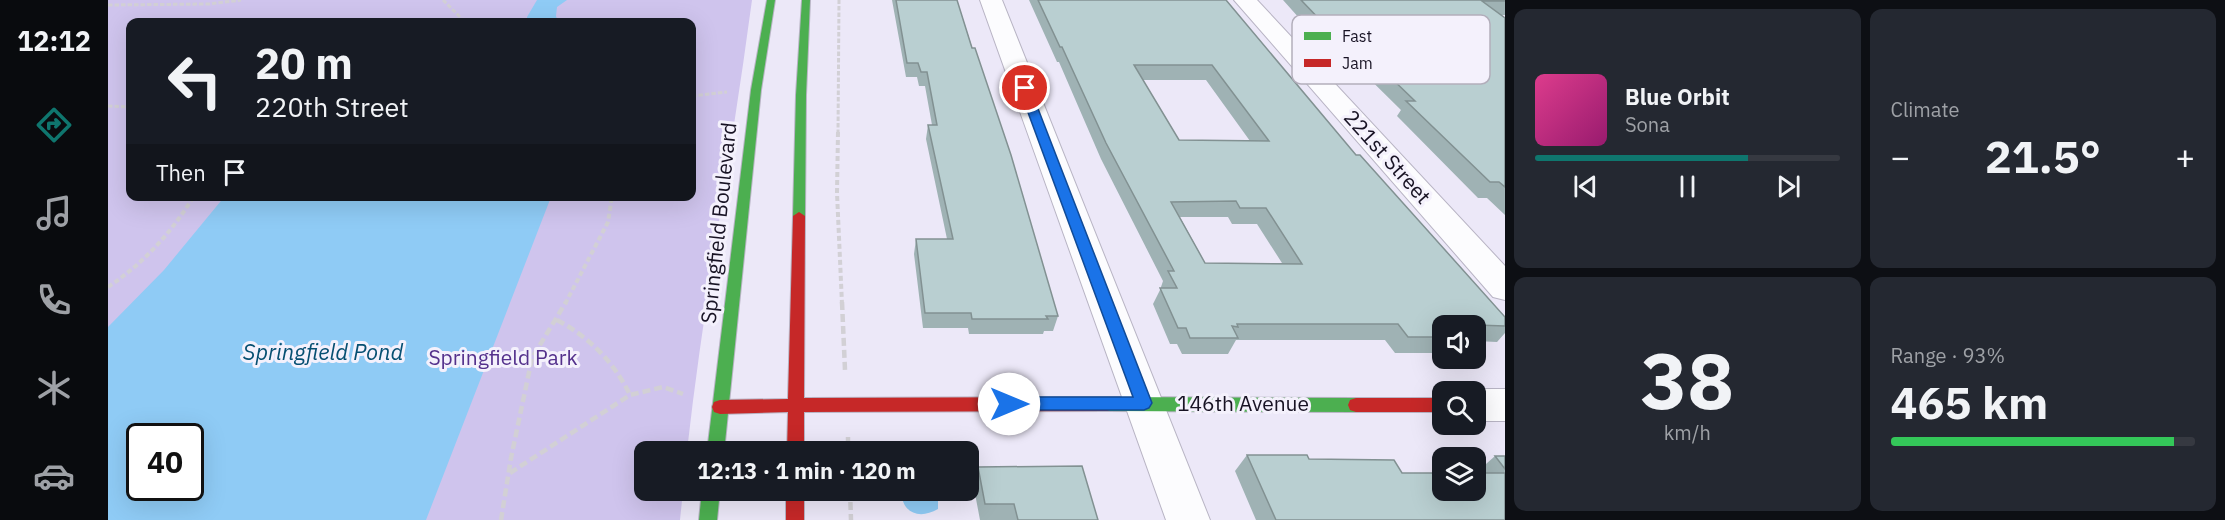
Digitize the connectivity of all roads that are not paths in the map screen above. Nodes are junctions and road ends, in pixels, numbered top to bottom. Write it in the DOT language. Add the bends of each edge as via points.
graph roads {
  1 [pos="771,0"];
  2 [pos="806,0"];
  3 [pos="991,0"];
  4 [pos="1245,0"];
  5 [pos="1292,52"];
  6 [pos="1321,84"];
  7 [pos="1505,288"];
  8 [pos="1144,403"];
  9 [pos="795,404"];
  10 [pos="1432,405"];
  11 [pos="1486,405"];
  12 [pos="1505,405"];
  13 [pos="720,406"];
  14 [pos="716,441"];
  15 [pos="795,441"];
  16 [pos="710,501"];
  17 [pos="795,501"];
  18 [pos="708,520"];
  19 [pos="795,520"];
  20 [pos="1188,520"];
  1 -- 13 [label="street, Springfield Boulevard" via="756,90"];
  2 -- 9 [label="street"];
  3 -- 8 [label="street"];
  4 -- 5 [label="street, 221st Street"];
  6 -- 7 [label="street, 221st Street"];
  8 -- 9 [label="street, 146th Avenue"];
  8 -- 10 [label="street, 146th Avenue"];
  8 -- 20 [label="street"];
  9 -- 13 [label="street, 146th Avenue"];
  9 -- 15 [label="street"];
  11 -- 12 [label="street"];
  13 -- 14 [label="street, Springfield Boulevard"];
  16 -- 18 [label="street"];
  17 -- 19 [label="street"];
}
